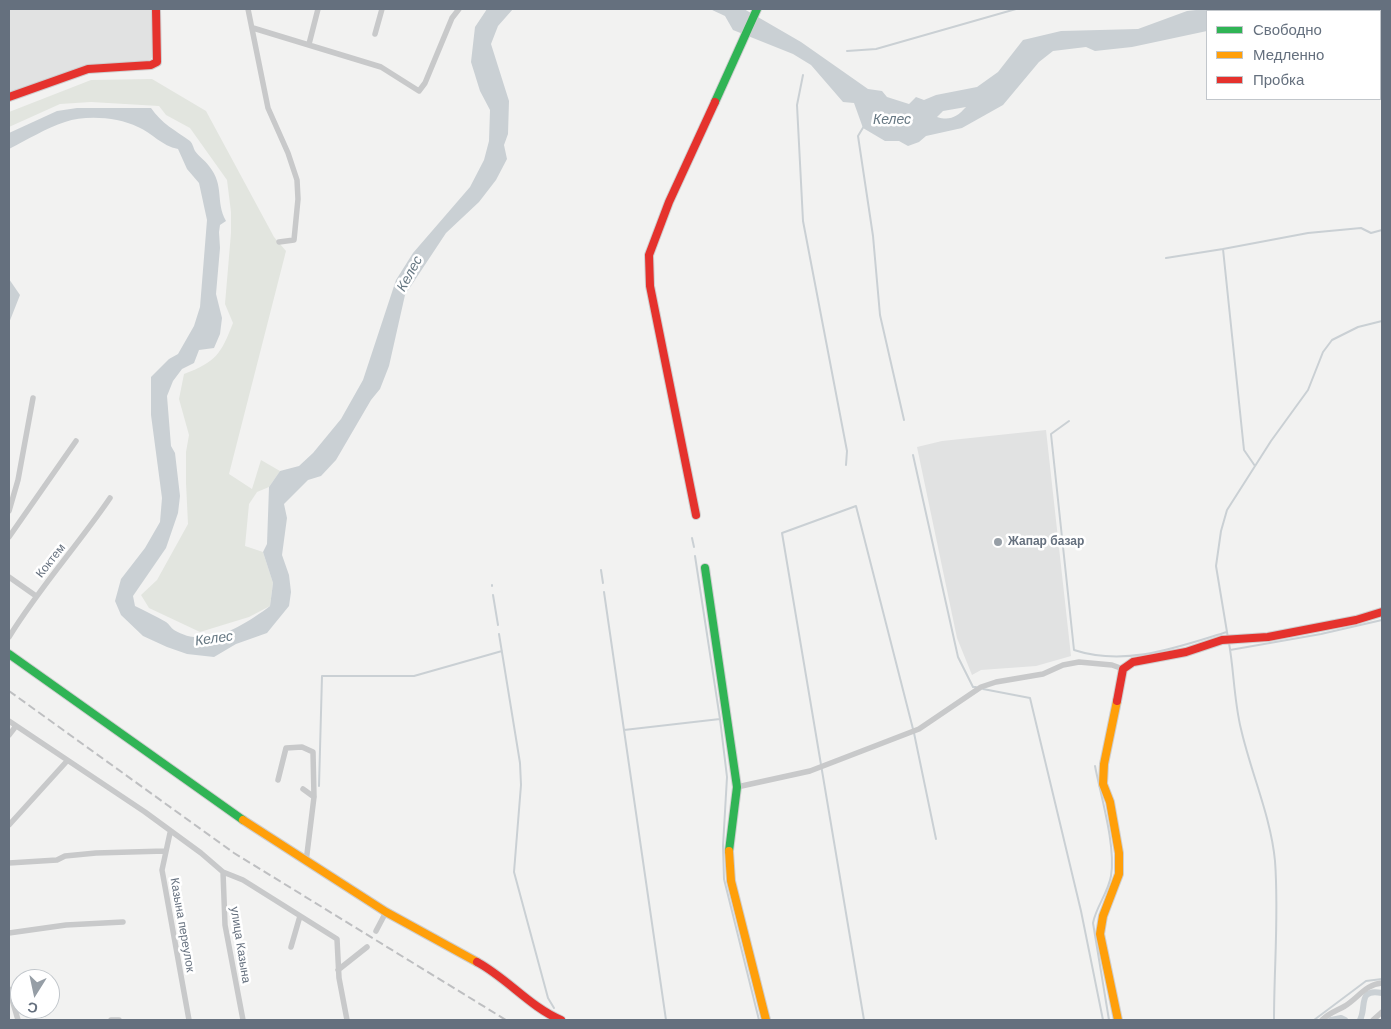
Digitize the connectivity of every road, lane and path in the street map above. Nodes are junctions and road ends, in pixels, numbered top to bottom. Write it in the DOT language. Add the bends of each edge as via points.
graph roads {
  1 [pos="156,9"];
  2 [pos="248,9"];
  3 [pos="318,9"];
  4 [pos="382,9"];
  5 [pos="459,9"];
  6 [pos="757,9"];
  7 [pos="253,28"];
  8 [pos="375,34"];
  9 [pos="309,44"];
  10 [pos="9,97"];
  11 [pos="279,242"];
  12 [pos="32,398"];
  13 [pos="76,441"];
  14 [pos="110,498"];
  15 [pos="9,511"];
  16 [pos="696,514"];
  17 [pos="9,537"];
  18 [pos="705,568"];
  19 [pos="9,577"];
  20 [pos="36,596"];
  21 [pos="1382,612"];
  22 [pos="9,637"];
  23 [pos="9,654"];
  24 [pos="1123,669"];
  25 [pos="9,721"];
  26 [pos="16,726"];
  27 [pos="9,735"];
  28 [pos="67,761"];
  29 [pos="278,780"];
  30 [pos="737,787"];
  31 [pos="303,789"];
  32 [pos="314,797"];
  33 [pos="9,825"];
  34 [pos="170,833"];
  35 [pos="165,850"];
  36 [pos="306,862"];
  37 [pos="9,863"];
  38 [pos="222,872"];
  39 [pos="386,912"];
  40 [pos="300,916"];
  41 [pos="123,922"];
  42 [pos="376,931"];
  43 [pos="9,933"];
  44 [pos="368,946"];
  45 [pos="291,947"];
  46 [pos="338,970"];
  47 [pos="1382,983"];
  48 [pos="9,989"];
  49 [pos="1382,1012"];
  50 [pos="18,1020"];
  51 [pos="111,1020"];
  52 [pos="120,1020"];
  53 [pos="189,1020"];
  54 [pos="242,1020"];
  55 [pos="347,1020"];
  56 [pos="561,1020"];
  57 [pos="766,1020"];
  58 [pos="1118,1020"];
  59 [pos="1322,1020"];
  60 [pos="1373,1020"];
  1 -- 10 [label="street" via="157,62 88,69"];
  2 -- 7 [label="street"];
  3 -- 9 [label="street"];
  4 -- 8 [label="street"];
  5 -- 9 [label="street" via="419,91 381,68"];
  6 -- 16 [label="street" via="669,202 650,255 650,286"];
  7 -- 9 [label="street"];
  7 -- 11 [label="street" via="268,108 297,180 294,240"];
  12 -- 15 [label="street" via="20,472"];
  13 -- 17 [label="street"];
  14 -- 20 [label="street, Коктем" via="52,579"];
  18 -- 30 [label="street"];
  19 -- 20 [label="street"];
  20 -- 22 [label="street, Коктем"];
  21 -- 24 [label="street" via="1268,637 1222,640 1178,654 1133,662"];
  23 -- 36 [label="street" via="197,789"];
  24 -- 30 [label="street" via="1112,664 1079,662 1043,674 996,682 982,687 919,729 810,771"];
  24 -- 58 [label="street" via="1103,784 1110,802 1119,853 1119,874 1103,916 1100,934"];
  25 -- 26 [label="street"];
  26 -- 27 [label="street"];
  26 -- 28 [label="street"];
  28 -- 33 [label="street"];
  28 -- 34 [label="street" via="145,812"];
  29 -- 32 [label="street" via="286,748 310,749 314,754"];
  30 -- 57 [label="street" via="729,843 731,881"];
  31 -- 32 [label="street"];
  32 -- 36 [label="street"];
  34 -- 35 [label="street, Казына переулок"];
  34 -- 38 [label="street" via="201,853"];
  35 -- 37 [label="street" via="96,853"];
  35 -- 53 [label="street, Казына переулок" via="162,870"];
  36 -- 39 [label="street"];
  38 -- 40 [label="street" via="242,880"];
  38 -- 54 [label="street, улица Казына" via="225,925"];
  39 -- 42 [label="street"];
  39 -- 56 [label="street" via="490,970"];
  40 -- 45 [label="street"];
  40 -- 46 [label="street" via="336,938"];
  41 -- 43 [label="street"];
  44 -- 46 [label="street"];
  46 -- 55 [label="street"];
  47 -- 59 [label="street" via="1331,1011"];
  48 -- 50 [label="street"];
  49 -- 60 [label="street"];
  51 -- 52 [label="street"];
}
